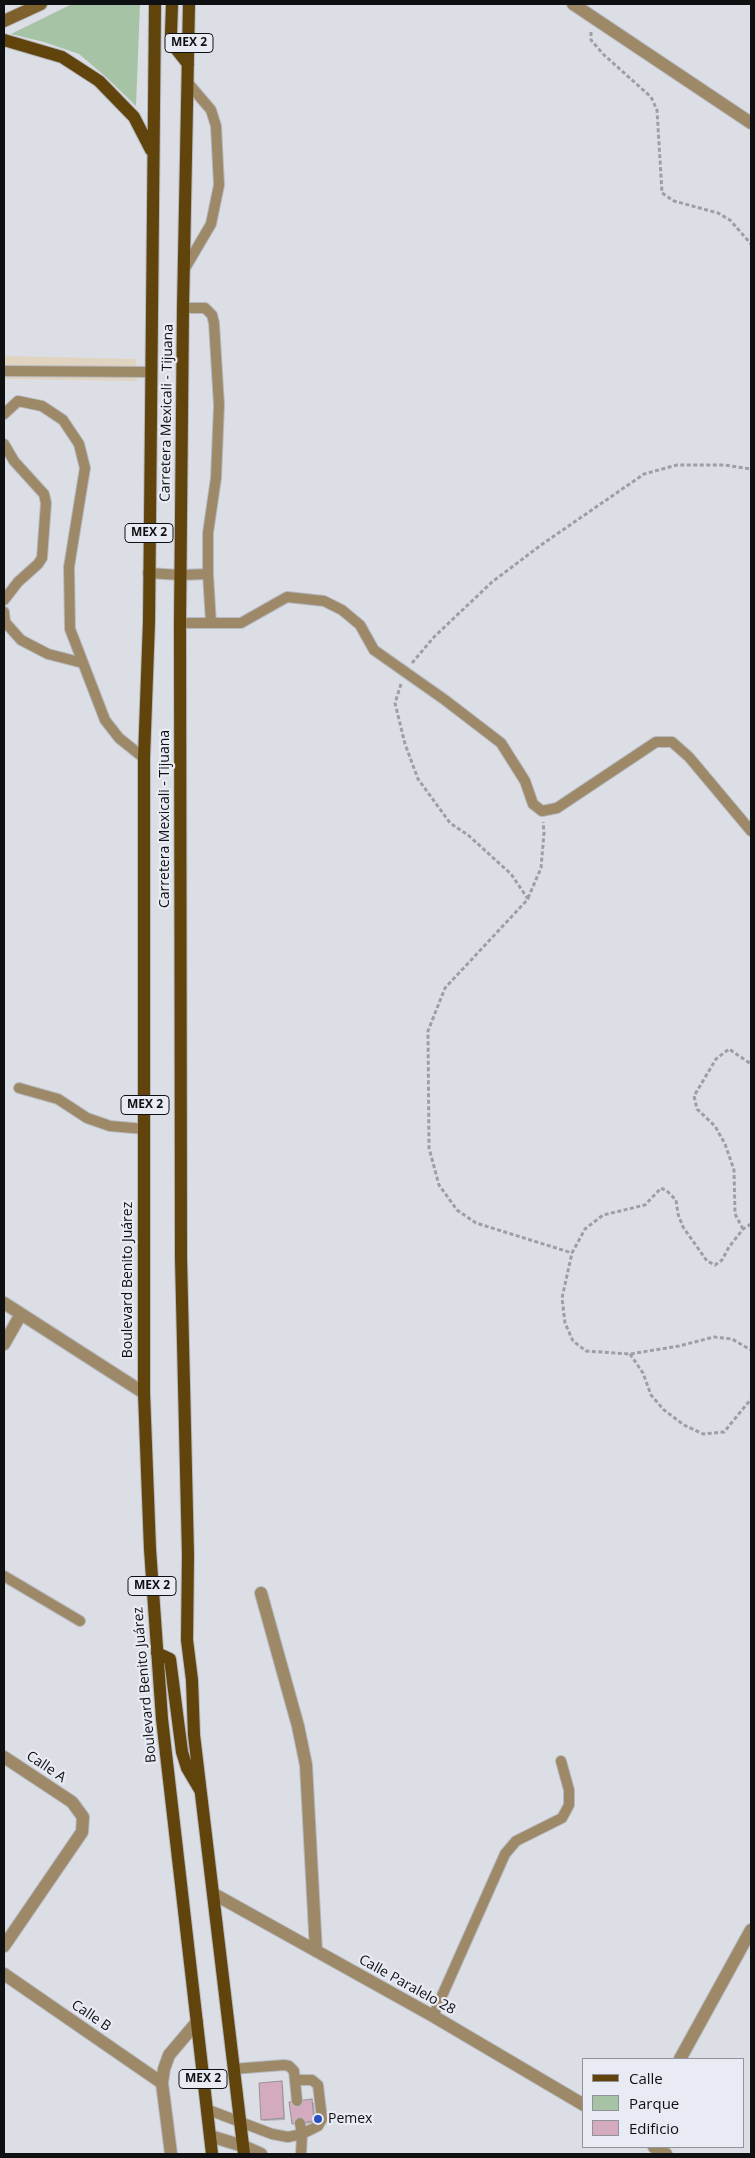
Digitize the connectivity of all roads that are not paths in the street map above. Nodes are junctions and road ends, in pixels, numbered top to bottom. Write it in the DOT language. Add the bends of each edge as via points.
graph roads {
  1 [pos="41,4"];
  2 [pos="155,4"];
  3 [pos="172,4"];
  4 [pos="189,4"];
  5 [pos="573,4"];
  6 [pos="4,21"];
  7 [pos="4,40"];
  8 [pos="188,64"];
  9 [pos="188,83"];
  10 [pos="751,123"];
  11 [pos="152,152"];
  12 [pos="184,271"];
  13 [pos="183,308"];
  14 [pos="4,371"];
  15 [pos="150,372"];
  16 [pos="4,414"];
  17 [pos="4,444"];
  18 [pos="148,573"];
  19 [pos="208,574"];
  20 [pos="180,575"];
  21 [pos="4,600"];
  22 [pos="4,612"];
  23 [pos="180,623"];
  24 [pos="211,623"];
  25 [pos="83,663"];
  26 [pos="144,758"];
  27 [pos="751,831"];
  28 [pos="145,1061"];
  29 [pos="19,1088"];
  30 [pos="145,1129"];
  31 [pos="4,1303"];
  32 [pos="21,1314"];
  33 [pos="4,1344"];
  34 [pos="144,1393"];
  35 [pos="4,1576"];
  36 [pos="261,1593"];
  37 [pos="80,1621"];
  38 [pos="158,1653"];
  39 [pos="4,1757"];
  40 [pos="561,1761"];
  41 [pos="202,1794"];
  42 [pos="214,1894"];
  43 [pos="751,1930"];
  44 [pos="4,1946"];
  45 [pos="316,1951"];
  46 [pos="4,1974"];
  47 [pos="433,2016"];
  48 [pos="197,2022"];
  49 [pos="681,2058"];
  50 [pos="234,2069"];
  51 [pos="295,2080"];
  52 [pos="162,2082"];
  53 [pos="297,2101"];
  54 [pos="582,2104"];
  55 [pos="206,2109"];
  56 [pos="240,2121"];
  57 [pos="300,2123"];
  58 [pos="302,2134"];
  59 [pos="210,2136"];
  60 [pos="243,2150"];
  61 [pos="171,2154"];
  62 [pos="212,2154"];
  63 [pos="261,2154"];
  64 [pos="301,2154"];
  1 -- 6 [label="main road"];
  2 -- 11 [label="main road, Carretera Mexicali - Tijuana / MEX 2"];
  3 -- 8 [label="main road" via="171,34 177,50"];
  4 -- 8 [label="main road, Carretera Mexicali - Tijuana / MEX 2"];
  5 -- 10 [label="street"];
  7 -- 11 [label="main road" via="62,58 99,81 134,117"];
  8 -- 9 [label="main road, Carretera Mexicali - Tijuana / MEX 2"];
  9 -- 12 [label="main road, Carretera Mexicali - Tijuana / MEX 2"];
  9 -- 12 [label="lane" via="211,110 216,126 219,186 211,224"];
  11 -- 15 [label="main road, Carretera Mexicali - Tijuana / MEX 2"];
  12 -- 13 [label="main road, Carretera Mexicali - Tijuana / MEX 2"];
  13 -- 19 [label="lane" via="205,308 212,314 214,323 219,405 216,478 208,533"];
  13 -- 20 [label="main road, Carretera Mexicali - Tijuana / MEX 2"];
  14 -- 15 [label="lane"];
  15 -- 18 [label="main road, Carretera Mexicali - Tijuana / MEX 2"];
  16 -- 25 [label="lane" via="18,401 42,406 63,420 79,444 85,468 69,568 70,629"];
  17 -- 21 [label="lane" via="14,461 44,494 46,503 42,558"];
  18 -- 20 [label="lane"];
  18 -- 26 [label="main road, Carretera Mexicali - Tijuana / MEX 2"];
  19 -- 20 [label="lane"];
  19 -- 24 [label="lane"];
  20 -- 23 [label="main road, Carretera Mexicali - Tijuana / MEX 2"];
  22 -- 25 [label="lane" via="5,622 21,640 48,654"];
  23 -- 24 [label="lane"];
  23 -- 41 [label="main road, Carretera Mexicali - Tijuana / MEX 2" via="181,1258 187,1640"];
  24 -- 27 [label="lane" via="241,623 287,597 324,600 360,625 374,650 500,743 525,781 533,804 542,811 557,808 656,742 672,742 689,757"];
  25 -- 26 [label="lane" via="105,720 119,738"];
  26 -- 28 [label="main road, Carretera Mexicali - Tijuana / MEX 2"];
  28 -- 30 [label="main road, Boulevard Benito Juárez / MEX 2"];
  29 -- 30 [label="lane" via="58,1099 86,1118 110,1126"];
  30 -- 34 [label="main road, Boulevard Benito Juárez / MEX 2" via="142,1220"];
  31 -- 32 [label="street"];
  32 -- 33 [label="street"];
  32 -- 34 [label="street"];
  34 -- 38 [label="main road, Boulevard Benito Juárez / MEX 2"];
  35 -- 37 [label="lane"];
  36 -- 45 [label="street" via="306,1765"];
  38 -- 41 [label="main road" via="170,1660 182,1752"];
  38 -- 48 [label="main road, Boulevard Benito Juárez / MEX 2" via="162,1719"];
  39 -- 44 [label="street, Calle A" via="72,1802 83,1817 82,1832"];
  40 -- 47 [label="lane" via="569,1790 569,1805 562,1818 516,1841 505,1854"];
  41 -- 42 [label="main road, MEX 2"];
  42 -- 45 [label="street, Calle Paralelo 28"];
  42 -- 50 [label="main road, MEX 2"];
  43 -- 49 [label="street"];
  45 -- 47 [label="street, Calle Paralelo 28"];
  46 -- 52 [label="street, Calle B"];
  47 -- 54 [label="street, Calle Paralelo 28"];
  48 -- 52 [label="street" via="169,2055"];
  48 -- 55 [label="main road, Boulevard Benito Juárez / MEX 2"];
  50 -- 51 [label="lane" via="290,2066"];
  50 -- 56 [label="main road, MEX 2"];
  51 -- 53 [label="lane"];
  51 -- 58 [label="lane" via="312,2080 318,2085 322,2119 318,2126"];
  52 -- 61 [label="street"];
  55 -- 56 [label="lane"];
  55 -- 59 [label="main road, Boulevard Benito Juárez / MEX 2"];
  56 -- 58 [label="lane" via="272,2134 288,2137"];
  56 -- 60 [label="main road, MEX 2"];
  57 -- 58 [label="lane"];
  58 -- 64 [label="lane"];
  59 -- 60 [label="street"];
  59 -- 62 [label="main road, Boulevard Benito Juárez / MEX 2"];
  60 -- 63 [label="street"];
}
